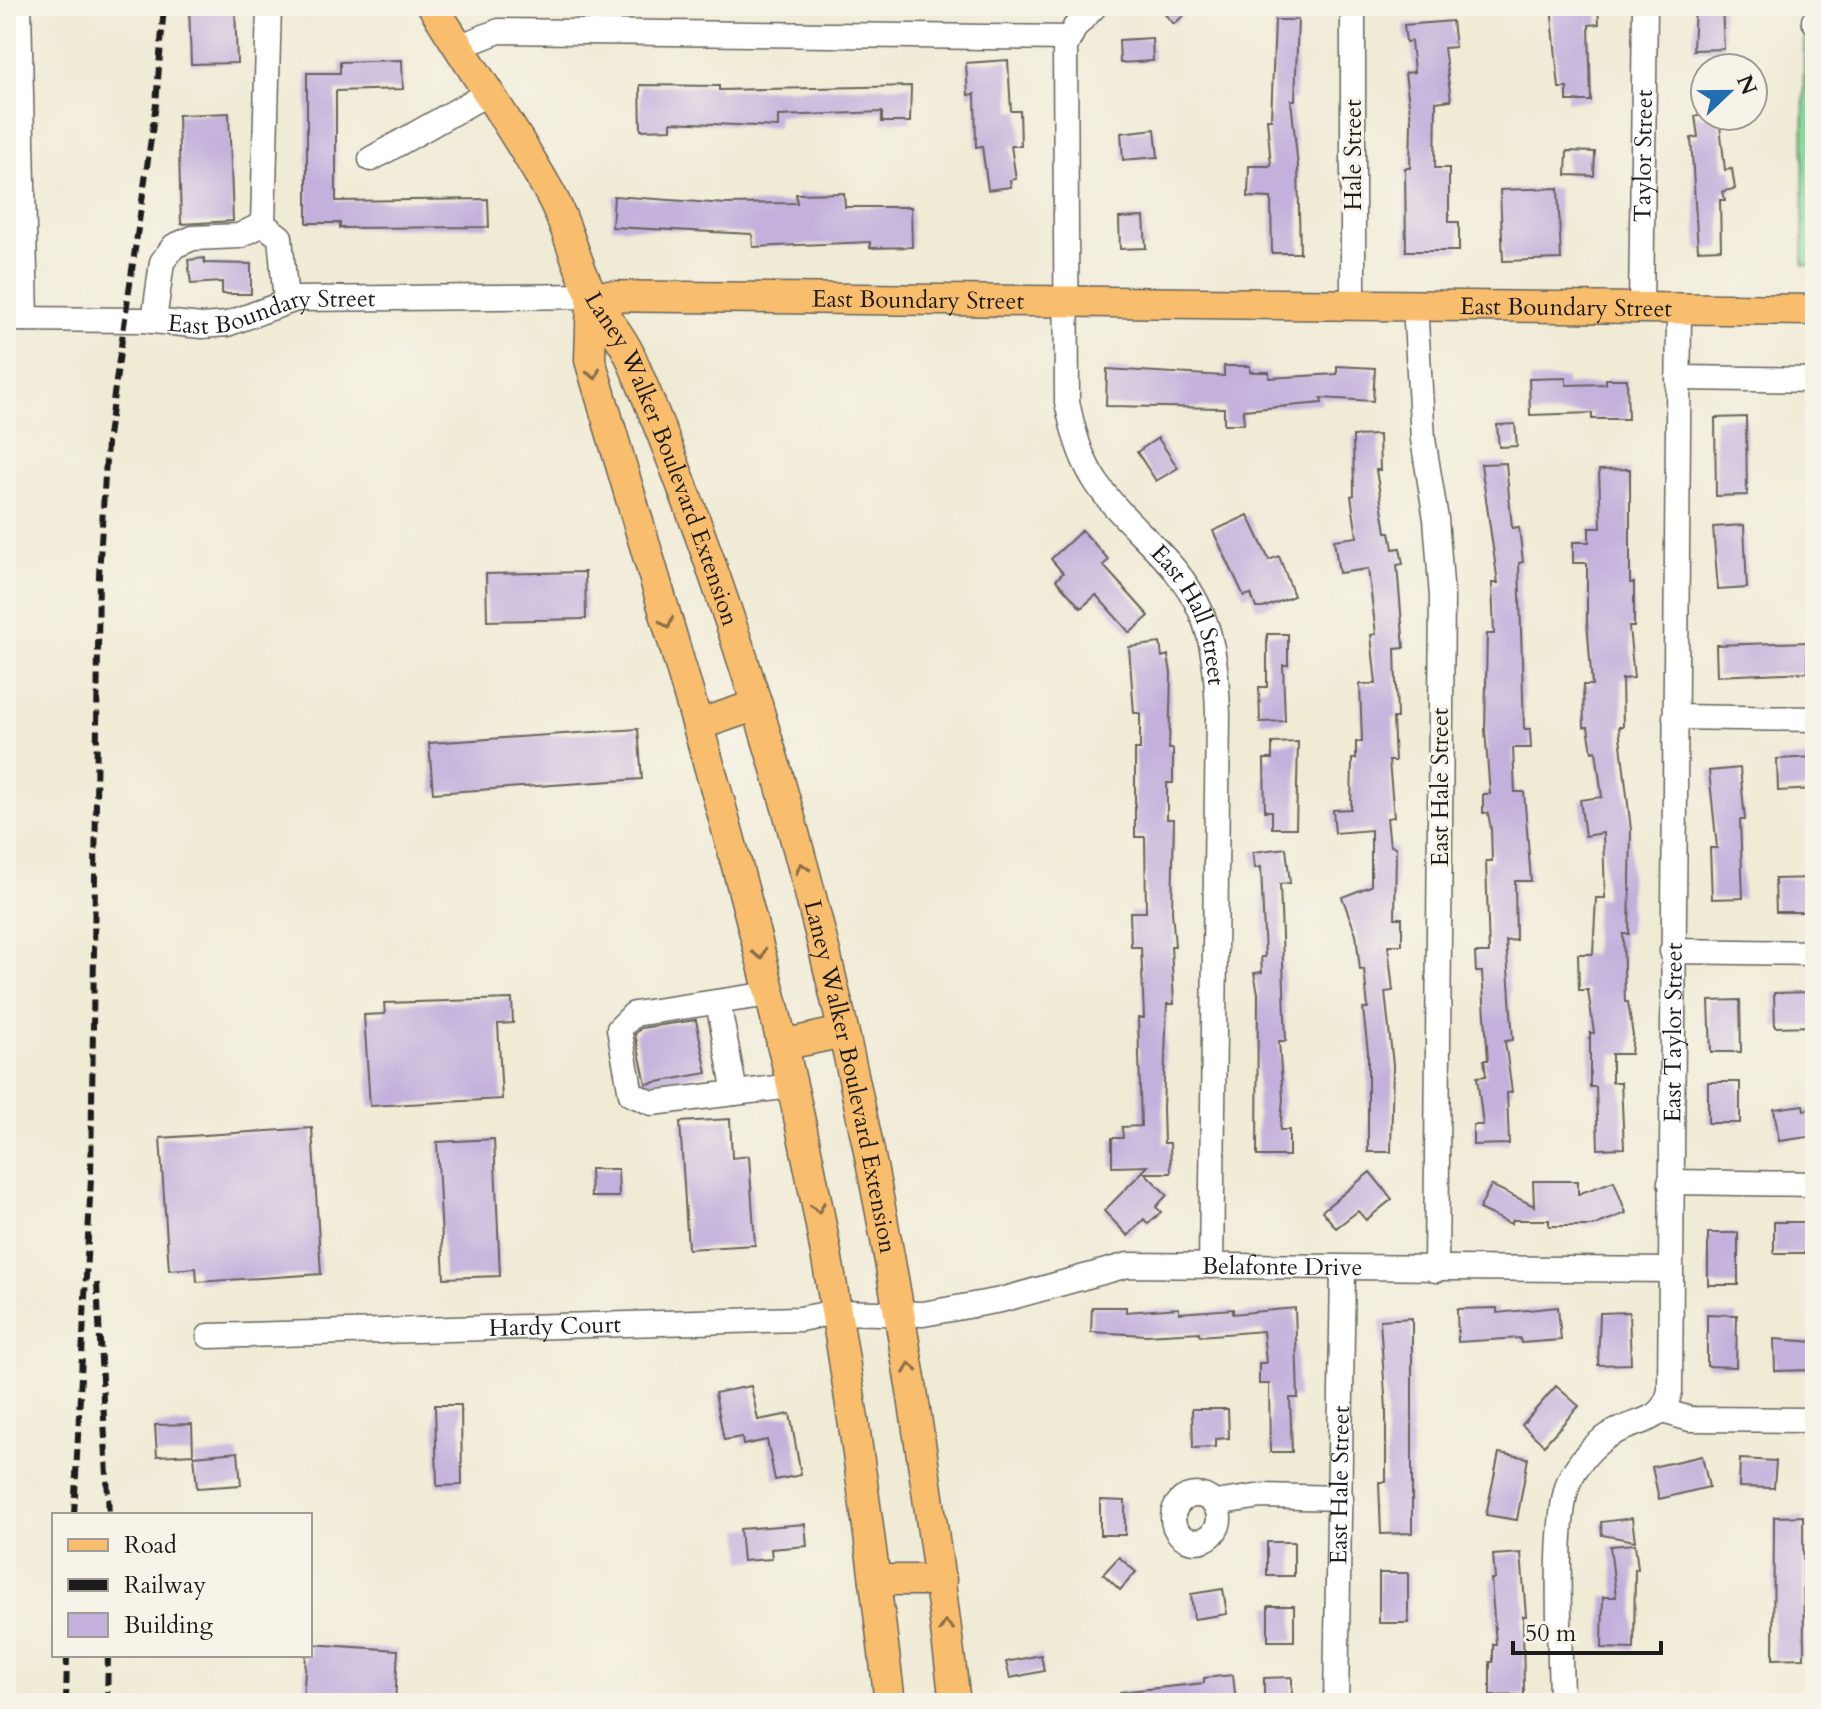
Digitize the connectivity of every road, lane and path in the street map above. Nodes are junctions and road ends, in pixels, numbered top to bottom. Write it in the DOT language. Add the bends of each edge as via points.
graph roads {
  1 [pos="19,6"];
  2 [pos="269,6"];
  3 [pos="433,6"];
  4 [pos="1095,6"];
  5 [pos="1353,6"];
  6 [pos="1645,6"];
  7 [pos="1069,38"];
  8 [pos="458,47"];
  9 [pos="488,93"];
  10 [pos="371,159"];
  11 [pos="263,224"];
  12 [pos="592,296"];
  13 [pos="1065,301"];
  14 [pos="286,302"];
  15 [pos="1353,304"];
  16 [pos="1415,305"];
  17 [pos="1641,308"];
  18 [pos="1679,308"];
  19 [pos="1815,310"];
  20 [pos="16,319"];
  21 [pos="154,321"];
  22 [pos="1678,378"];
  23 [pos="1815,380"];
  24 [pos="757,705"];
  25 [pos="1675,717"];
  26 [pos="1815,719"];
  27 [pos="698,725"];
  28 [pos="1672,951"];
  29 [pos="1815,953"];
  30 [pos="770,994"];
  31 [pos="718,1002"];
  32 [pos="843,1032"];
  33 [pos="782,1045"];
  34 [pos="792,1086"];
  35 [pos="735,1093"];
  36 [pos="1670,1182"];
  37 [pos="1815,1184"];
  38 [pos="1211,1266"];
  39 [pos="1343,1268"];
  40 [pos="1436,1270"];
  41 [pos="1669,1270"];
  42 [pos="836,1312"];
  43 [pos="900,1316"];
  44 [pos="209,1336"];
  45 [pos="1663,1411"];
  46 [pos="1815,1420"];
  47 [pos="1341,1498"];
  48 [pos="1215,1503"];
  49 [pos="875,1580"];
  50 [pos="941,1580"];
  51 [pos="890,1703"];
  52 [pos="955,1703"];
  53 [pos="1336,1703"];
  54 [pos="1561,1703"];
  1 -- 20 [label="street"];
  2 -- 11 [label="street"];
  3 -- 8 [label="main road"];
  4 -- 7 [label="street"];
  5 -- 15 [label="street, Hale Street"];
  6 -- 17 [label="street, Taylor Street"];
  7 -- 8 [label="street" via="499,31"];
  7 -- 13 [label="street, East Hall Street" via="1063,69"];
  8 -- 9 [label="main road"];
  9 -- 10 [label="street"];
  9 -- 12 [label="main road" via="554,202"];
  11 -- 14 [label="street" via="280,237"];
  11 -- 21 [label="street" via="239,236 193,238 174,246 162,262"];
  12 -- 13 [label="main road, East Boundary Street"];
  12 -- 14 [label="street, East Boundary Street"];
  12 -- 24 [label="main road, Laney Walker Boulevard Extension" via="629,352"];
  12 -- 27 [label="main road, Laney Walker Boulevard Extension, one-way" via="590,360"];
  13 -- 15 [label="main road, East Boundary Street"];
  13 -- 38 [label="street, East Hall Street" via="1067,402 1076,440 1097,483 1189,588 1214,656 1218,715"];
  14 -- 21 [label="street, East Boundary Street" via="227,324"];
  15 -- 16 [label="main road, East Boundary Street"];
  16 -- 17 [label="main road, East Boundary Street"];
  16 -- 40 [label="street, East Hale Street" via="1423,439 1442,597"];
  17 -- 18 [label="main road, East Boundary Street"];
  18 -- 19 [label="main road, East Boundary Street"];
  18 -- 22 [label="street, East Taylor Street"];
  20 -- 21 [label="street, East Boundary Street"];
  22 -- 23 [label="street"];
  22 -- 25 [label="street, East Taylor Street"];
  24 -- 27 [label="main road"];
  32 -- 24 [label="main road, Laney Walker Boulevard Extension, one-way"];
  25 -- 26 [label="street"];
  25 -- 28 [label="street, East Taylor Street"];
  27 -- 30 [label="main road, Laney Walker Boulevard Extension, one-way"];
  28 -- 29 [label="street"];
  28 -- 36 [label="street, East Taylor Street"];
  30 -- 31 [label="street"];
  30 -- 33 [label="main road, Laney Walker Boulevard Extension"];
  31 -- 35 [label="street"];
  31 -- 35 [label="street" via="634,1014 619,1029 631,1094 652,1103"];
  32 -- 33 [label="main road"];
  32 -- 43 [label="main road, Laney Walker Boulevard Extension"];
  33 -- 34 [label="main road, Laney Walker Boulevard Extension"];
  34 -- 35 [label="street"];
  34 -- 42 [label="main road, Laney Walker Boulevard Extension, one-way"];
  36 -- 37 [label="street"];
  36 -- 41 [label="street, East Taylor Street"];
  38 -- 39 [label="street, Belafonte Drive"];
  38 -- 43 [label="street, Belafonte Drive" via="1128,1265 1001,1300"];
  39 -- 40 [label="street, Belafonte Drive"];
  39 -- 47 [label="street, East Hale Street"];
  40 -- 41 [label="street, Belafonte Drive"];
  41 -- 45 [label="street, East Taylor Street" via="1670,1391"];
  42 -- 43 [label="street, Hardy Court"];
  42 -- 44 [label="street, Hardy Court" via="800,1319"];
  42 -- 49 [label="main road, Laney Walker Boulevard Extension"];
  50 -- 43 [label="main road, Laney Walker Boulevard Extension, one-way"];
  45 -- 46 [label="street" via="1690,1419"];
  45 -- 54 [label="street" via="1598,1442 1570,1478 1561,1514"];
  47 -- 48 [label="street" via="1262,1496"];
  47 -- 53 [label="street, East Hale Street"];
  49 -- 50 [label="main road"];
  49 -- 51 [label="main road, Laney Walker Boulevard Extension"];
  52 -- 50 [label="main road, Laney Walker Boulevard Extension, one-way"];
}
